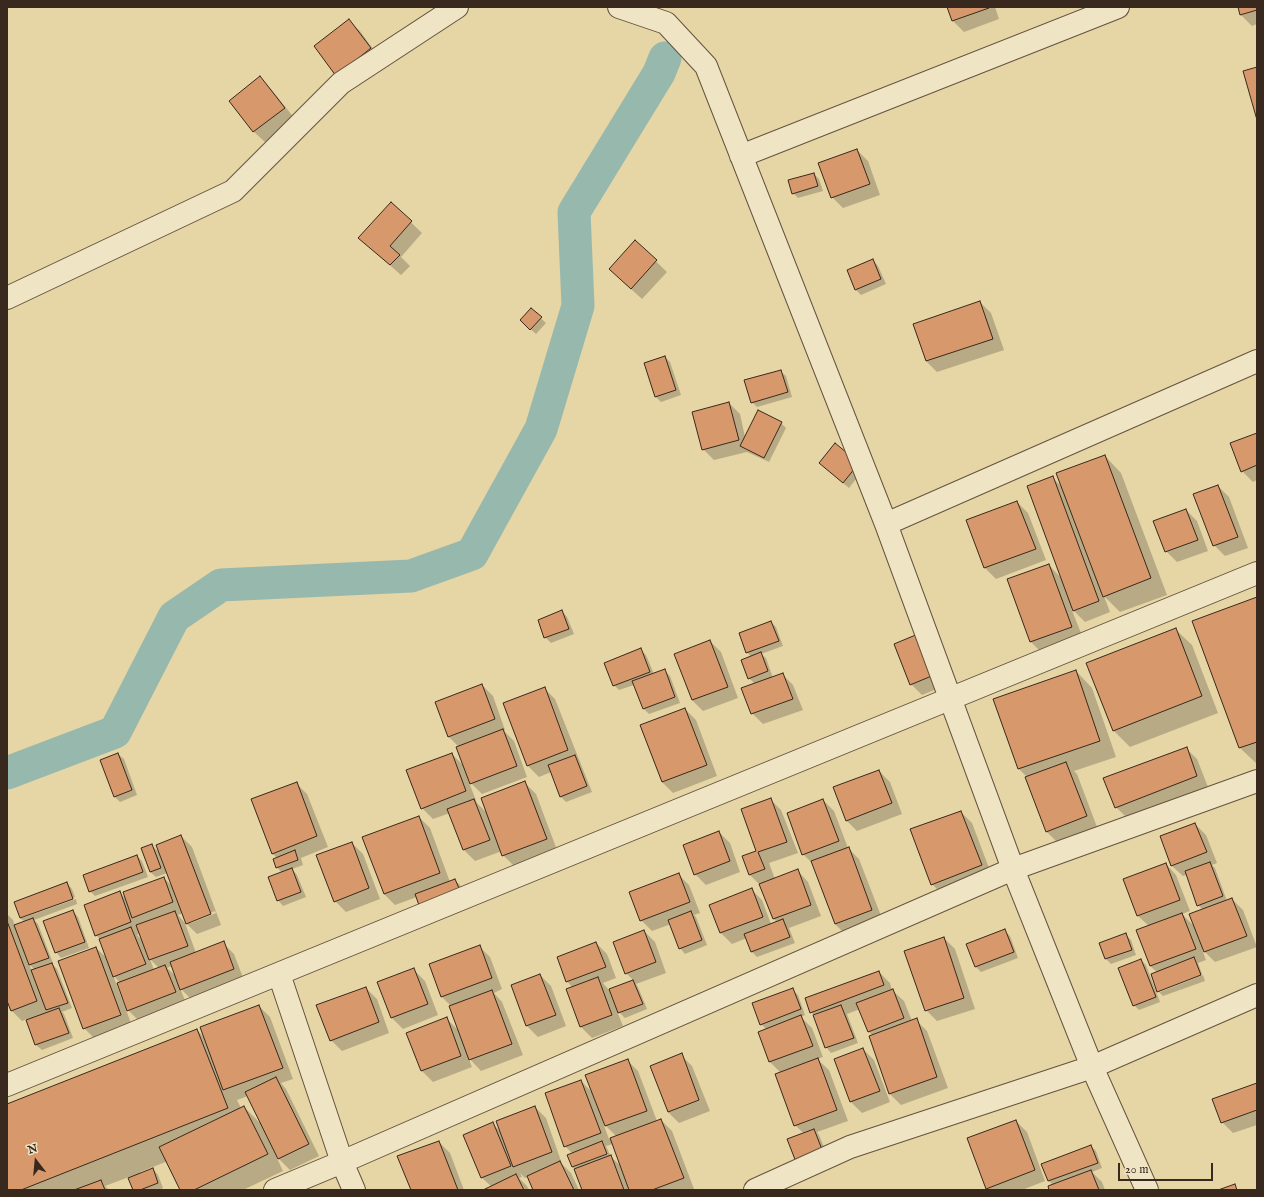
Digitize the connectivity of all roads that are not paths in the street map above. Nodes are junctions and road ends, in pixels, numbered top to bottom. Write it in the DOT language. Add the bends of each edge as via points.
graph roads {
  1 [pos="457,7"];
  2 [pos="619,7"];
  3 [pos="1118,7"];
  4 [pos="741,156"];
  5 [pos="7,298"];
  6 [pos="1257,362"];
  7 [pos="886,524"];
  8 [pos="1257,573"];
  9 [pos="950,699"];
  10 [pos="1257,782"];
  11 [pos="1013,869"];
  12 [pos="279,974"];
  13 [pos="1257,995"];
  14 [pos="1092,1067"];
  15 [pos="7,1085"];
  16 [pos="342,1162"];
  17 [pos="275,1190"];
  18 [pos="354,1190"];
  19 [pos="755,1190"];
  20 [pos="1147,1190"];
  1 -- 5 [label="street" via="341,83 233,190"];
  2 -- 4 [label="street" via="666,22 706,66"];
  3 -- 4 [label="street"];
  4 -- 7 [label="street"];
  6 -- 7 [label="street"];
  7 -- 9 [label="street"];
  8 -- 9 [label="street"];
  9 -- 11 [label="street"];
  9 -- 12 [label="street"];
  10 -- 11 [label="street"];
  11 -- 14 [label="street"];
  11 -- 16 [label="street"];
  12 -- 15 [label="street"];
  12 -- 16 [label="street"];
  13 -- 14 [label="street"];
  14 -- 19 [label="street" via="850,1147"];
  14 -- 20 [label="street"];
  16 -- 17 [label="street"];
  16 -- 18 [label="street"];
}
